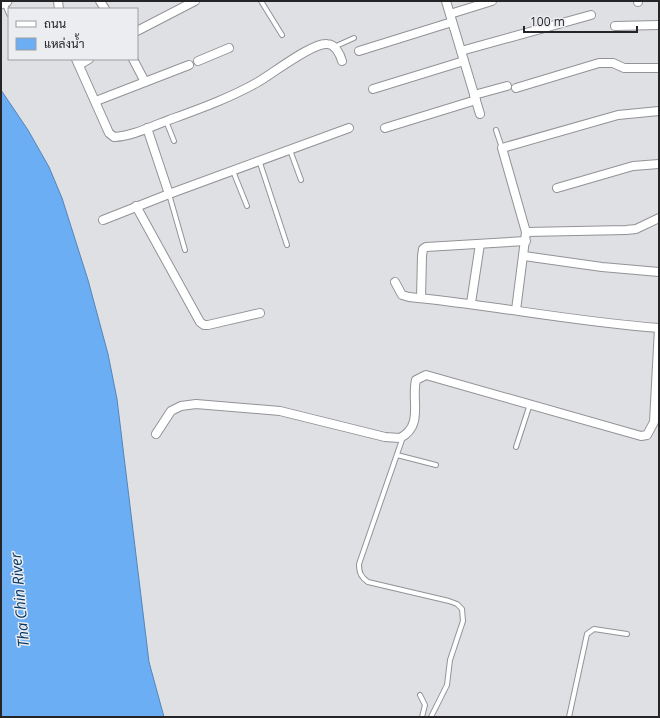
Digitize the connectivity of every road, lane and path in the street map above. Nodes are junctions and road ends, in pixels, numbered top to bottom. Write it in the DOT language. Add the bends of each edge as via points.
graph roads {
  1 [pos="196,1"];
  2 [pos="261,1"];
  3 [pos="446,1"];
  4 [pos="492,1"];
  5 [pos="4,2"];
  6 [pos="8,12"];
  7 [pos="591,15"];
  8 [pos="451,18"];
  9 [pos="659,25"];
  10 [pos="615,26"];
  11 [pos="138,30"];
  12 [pos="282,35"];
  13 [pos="354,38"];
  14 [pos="334,47"];
  15 [pos="229,48"];
  16 [pos="359,51"];
  17 [pos="461,51"];
  18 [pos="134,60"];
  19 [pos="198,61"];
  20 [pos="342,61"];
  21 [pos="464,61"];
  22 [pos="78,62"];
  23 [pos="189,65"];
  24 [pos="659,68"];
  25 [pos="145,82"];
  26 [pos="507,86"];
  27 [pos="516,88"];
  28 [pos="373,89"];
  29 [pos="475,97"];
  30 [pos="96,101"];
  31 [pos="659,111"];
  32 [pos="480,114"];
  33 [pos="166,121"];
  34 [pos="147,128"];
  35 [pos="349,128"];
  36 [pos="386,128"];
  37 [pos="496,130"];
  38 [pos="174,141"];
  39 [pos="502,148"];
  40 [pos="290,149"];
  41 [pos="259,160"];
  42 [pos="659,164"];
  43 [pos="232,170"];
  44 [pos="301,180"];
  45 [pos="557,188"];
  46 [pos="169,194"];
  47 [pos="136,206"];
  48 [pos="247,206"];
  49 [pos="659,218"];
  50 [pos="102,220"];
  51 [pos="526,232"];
  52 [pos="526,241"];
  53 [pos="480,244"];
  54 [pos="287,245"];
  55 [pos="186,250"];
  56 [pos="524,256"];
  57 [pos="659,272"];
  58 [pos="395,282"];
  59 [pos="421,298"];
  60 [pos="471,303"];
  61 [pos="516,310"];
  62 [pos="260,313"];
  63 [pos="659,328"];
  64 [pos="658,365"];
  65 [pos="530,404"];
  66 [pos="156,434"];
  67 [pos="404,436"];
  68 [pos="516,448"];
  69 [pos="397,455"];
  70 [pos="436,465"];
  71 [pos="627,634"];
  72 [pos="420,695"];
  73 [pos="422,717"];
  74 [pos="432,717"];
  75 [pos="569,717"];
  1 -- 11 [label="street"];
  2 -- 12 [label="lane"];
  3 -- 8 [label="street"];
  4 -- 8 [label="street"];
  5 -- 6 [label="lane"];
  7 -- 17 [label="street"];
  8 -- 16 [label="street"];
  8 -- 17 [label="street"];
  9 -- 10 [label="street"];
  13 -- 14 [label="lane"];
  14 -- 20 [label="street"];
  14 -- 33 [label="street" via="327,44 309,50 225,99"];
  15 -- 19 [label="street"];
  17 -- 21 [label="street"];
  18 -- 25 [label="street"];
  21 -- 28 [label="street"];
  21 -- 29 [label="street"];
  22 -- 30 [label="street"];
  23 -- 25 [label="street"];
  24 -- 27 [label="street" via="624,68 613,63 599,63"];
  25 -- 30 [label="street"];
  26 -- 29 [label="street"];
  29 -- 32 [label="street"];
  29 -- 36 [label="street"];
  30 -- 34 [label="street" via="109,133 114,137"];
  31 -- 39 [label="street" via="618,114"];
  33 -- 34 [label="street"];
  33 -- 38 [label="lane"];
  34 -- 46 [label="street"];
  35 -- 40 [label="street"];
  37 -- 39 [label="lane"];
  39 -- 51 [label="street"];
  40 -- 41 [label="street"];
  40 -- 44 [label="lane"];
  41 -- 43 [label="street"];
  41 -- 54 [label="lane"];
  42 -- 45 [label="street" via="633,166"];
  43 -- 46 [label="street"];
  43 -- 48 [label="lane"];
  46 -- 47 [label="street"];
  46 -- 55 [label="lane"];
  47 -- 50 [label="street"];
  47 -- 62 [label="street" via="200,322 208,325"];
  49 -- 51 [label="street" via="636,229"];
  51 -- 52 [label="street"];
  52 -- 53 [label="street"];
  52 -- 56 [label="street"];
  53 -- 59 [label="street" via="423,249"];
  53 -- 60 [label="street"];
  56 -- 57 [label="street"];
  56 -- 61 [label="street"];
  58 -- 59 [label="street" via="402,295"];
  59 -- 60 [label="street"];
  60 -- 61 [label="street"];
  61 -- 63 [label="street"];
  63 -- 64 [label="street"];
  64 -- 65 [label="street" via="654,422 647,435 641,436"];
  65 -- 67 [label="street" via="426,375 416,380 415,416"];
  65 -- 68 [label="lane"];
  66 -- 67 [label="street" via="171,411 181,406 196,404 280,411 385,437 396,439"];
  67 -- 69 [label="lane"];
  69 -- 70 [label="lane"];
  69 -- 74 [label="lane" via="359,570 361,578 368,582 449,601 462,609 463,621 450,660 446,685"];
  71 -- 75 [label="lane" via="594,629 587,634"];
  72 -- 73 [label="lane" via="425,705"];
}
